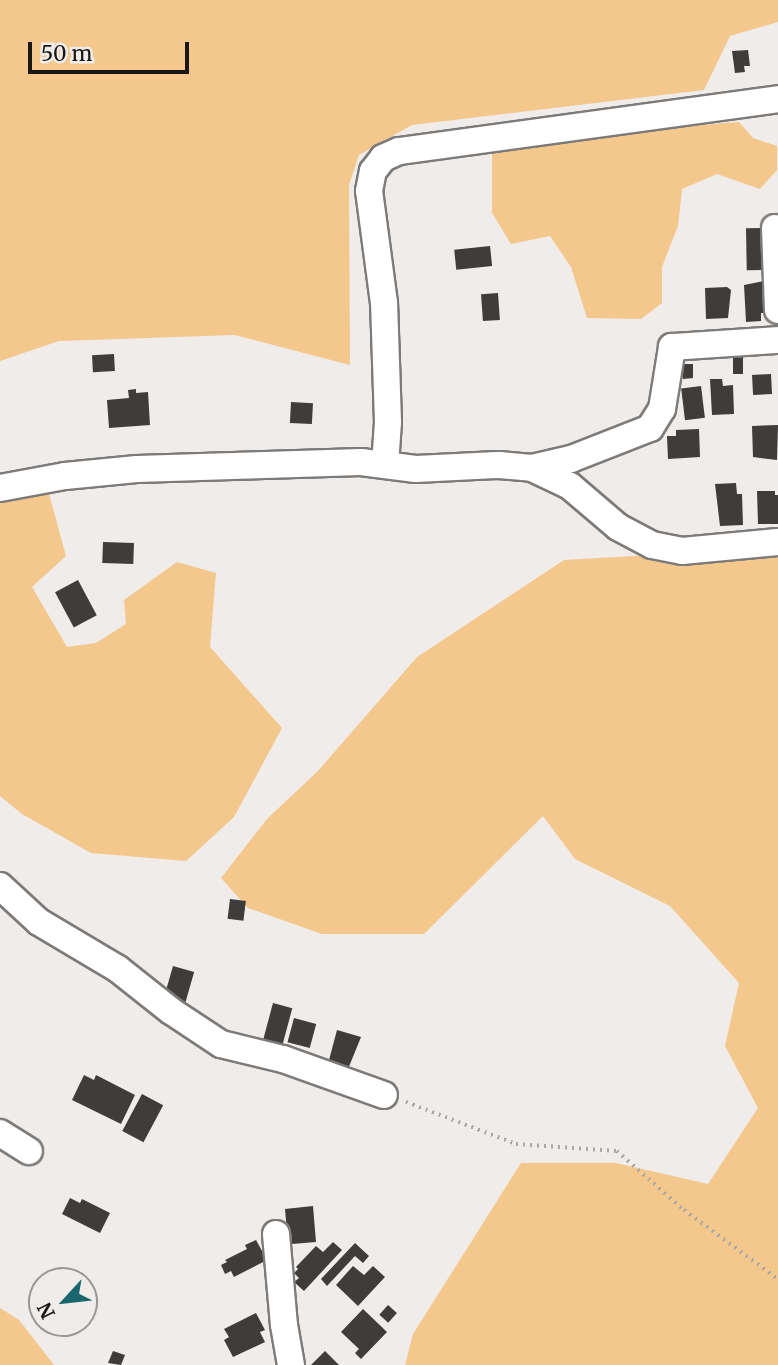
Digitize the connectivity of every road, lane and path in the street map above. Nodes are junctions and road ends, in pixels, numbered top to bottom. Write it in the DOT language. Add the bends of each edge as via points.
graph roads {
  1 [pos="778,99"];
  2 [pos="775,228"];
  3 [pos="778,310"];
  4 [pos="778,340"];
  5 [pos="386,465"];
  6 [pos="532,468"];
  7 [pos="0,488"];
  8 [pos="778,542"];
  9 [pos="0,886"];
  10 [pos="384,1095"];
  11 [pos="0,1133"];
  12 [pos="29,1151"];
  13 [pos="276,1234"];
  14 [pos="778,1279"];
  15 [pos="291,1365"];
  1 -- 5 [label="street" via="399,151 383,158 373,171 369,191 383,303"];
  2 -- 3 [label="street"];
  4 -- 6 [label="street" via="672,347 662,409 650,428 571,459"];
  5 -- 6 [label="street"];
  5 -- 7 [label="street" via="138,469"];
  6 -- 8 [label="street" via="570,486 618,527 652,545 682,551"];
  9 -- 10 [label="street" via="39,922 117,969 221,1044 283,1059"];
  10 -- 14 [label="path" via="516,1144 617,1151 684,1210"];
  11 -- 12 [label="street"];
  13 -- 15 [label="street"];
}
